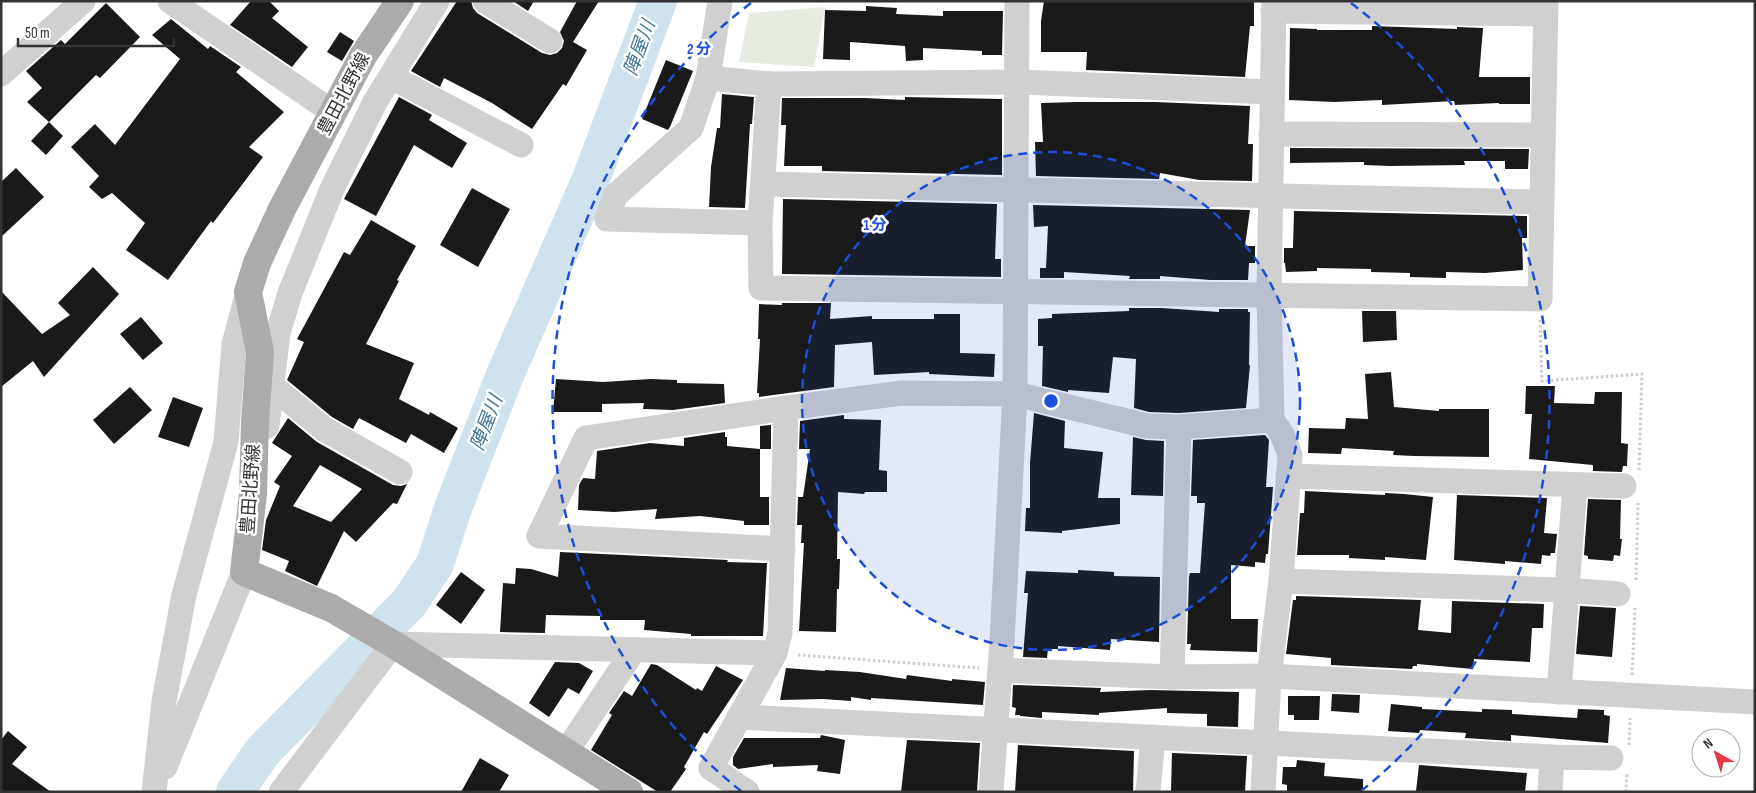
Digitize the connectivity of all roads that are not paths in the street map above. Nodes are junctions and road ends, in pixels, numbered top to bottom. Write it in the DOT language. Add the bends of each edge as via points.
graph roads {
  1 [pos="83,1"];
  2 [pos="170,1"];
  3 [pos="400,1"];
  4 [pos="437,1"];
  5 [pos="485,1"];
  6 [pos="720,1"];
  7 [pos="1018,1"];
  8 [pos="1274,6"];
  9 [pos="1545,8"];
  10 [pos="550,40"];
  11 [pos="1,74"];
  12 [pos="391,77"];
  13 [pos="708,78"];
  14 [pos="1017,82"];
  15 [pos="769,84"];
  16 [pos="1272,92"];
  17 [pos="334,114"];
  18 [pos="1272,134"];
  19 [pos="1543,135"];
  20 [pos="521,145"];
  21 [pos="763,184"];
  22 [pos="1016,190"];
  23 [pos="1270,195"];
  24 [pos="1541,202"];
  25 [pos="760,223"];
  26 [pos="248,292"];
  27 [pos="1016,292"];
  28 [pos="1269,295"];
  29 [pos="272,386"];
  30 [pos="1015,394"];
  31 [pos="786,408"];
  32 [pos="1272,420"];
  33 [pos="1179,427"];
  34 [pos="400,472"];
  35 [pos="1288,476"];
  36 [pos="253,480"];
  37 [pos="1575,485"];
  38 [pos="1634,487"];
  39 [pos="783,549"];
  40 [pos="244,572"];
  41 [pos="1281,581"];
  42 [pos="1566,590"];
  43 [pos="1618,594"];
  44 [pos="393,644"];
  45 [pos="634,650"];
  46 [pos="775,653"];
  47 [pos="1000,670"];
  48 [pos="1172,676"];
  49 [pos="1270,676"];
  50 [pos="1558,692"];
  51 [pos="1755,702"];
  52 [pos="739,717"];
  53 [pos="996,730"];
  54 [pos="1153,737"];
  55 [pos="1267,742"];
  56 [pos="566,752"];
  57 [pos="1552,757"];
  58 [pos="1611,758"];
  59 [pos="155,792"];
  60 [pos="281,792"];
  61 [pos="629,792"];
  62 [pos="747,792"];
  63 [pos="991,792"];
  64 [pos="1148,792"];
  65 [pos="1263,792"];
  66 [pos="1550,792"];
  1 -- 11 [label="street"];
  2 -- 17 [label="street"];
  3 -- 17 [label="main road, 豊田北野線" via="363,56"];
  4 -- 12 [label="street"];
  5 -- 10 [label="street"];
  6 -- 13 [label="street"];
  7 -- 14 [label="street"];
  8 -- 9 [label="street"];
  8 -- 16 [label="street"];
  9 -- 19 [label="street"];
  12 -- 20 [label="street"];
  12 -- 29 [label="street" via="375,102 332,189 290,292 278,333"];
  13 -- 15 [label="street"];
  13 -- 25 [label="street" via="691,128 615,196 607,219"];
  14 -- 15 [label="street"];
  14 -- 16 [label="street"];
  14 -- 22 [label="street"];
  15 -- 21 [label="street"];
  16 -- 18 [label="street"];
  17 -- 26 [label="main road, 豊田北野線" via="282,209 257,263"];
  18 -- 19 [label="street"];
  18 -- 23 [label="street"];
  19 -- 24 [label="street"];
  21 -- 22 [label="street"];
  21 -- 25 [label="street"];
  22 -- 23 [label="street"];
  22 -- 27 [label="street"];
  23 -- 24 [label="street"];
  23 -- 28 [label="street"];
  24 -- 28 [label="street" via="1540,299"];
  25 -- 27 [label="street" via="761,288"];
  26 -- 36 [label="main road, 豊田北野線" via="260,352"];
  26 -- 59 [label="street" via="234,344 226,442 184,595 164,701"];
  27 -- 28 [label="street"];
  27 -- 30 [label="street"];
  28 -- 32 [label="street"];
  29 -- 34 [label="street" via="324,429"];
  29 -- 36 [label="street" via="261,472"];
  30 -- 31 [label="street" via="902,393"];
  30 -- 33 [label="street" via="1147,426"];
  30 -- 47 [label="street"];
  31 -- 39 [label="street"];
  31 -- 39 [label="street" via="586,438 539,536"];
  32 -- 33 [label="street"];
  32 -- 35 [label="street" via="1290,455"];
  33 -- 48 [label="street"];
  35 -- 37 [label="street"];
  35 -- 41 [label="street"];
  36 -- 40 [label="main road, 豊田北野線"];
  37 -- 38 [label="street"];
  37 -- 42 [label="street"];
  39 -- 46 [label="street" via="780,633"];
  40 -- 44 [label="main road" via="331,608"];
  40 -- 59 [label="street"];
  41 -- 42 [label="street"];
  41 -- 49 [label="street"];
  42 -- 43 [label="street"];
  42 -- 50 [label="street"];
  44 -- 45 [label="street"];
  44 -- 56 [label="main road"];
  44 -- 60 [label="street"];
  45 -- 46 [label="street"];
  45 -- 56 [label="street"];
  46 -- 52 [label="street"];
  47 -- 48 [label="street"];
  47 -- 53 [label="street"];
  48 -- 49 [label="street"];
  49 -- 50 [label="street"];
  49 -- 55 [label="street"];
  50 -- 51 [label="street"];
  52 -- 53 [label="street"];
  52 -- 62 [label="street" via="711,768"];
  53 -- 54 [label="street"];
  53 -- 63 [label="street"];
  54 -- 55 [label="street"];
  54 -- 64 [label="street"];
  55 -- 57 [label="street"];
  55 -- 65 [label="street"];
  56 -- 61 [label="main road"];
  57 -- 58 [label="street"];
  57 -- 66 [label="street"];
}
